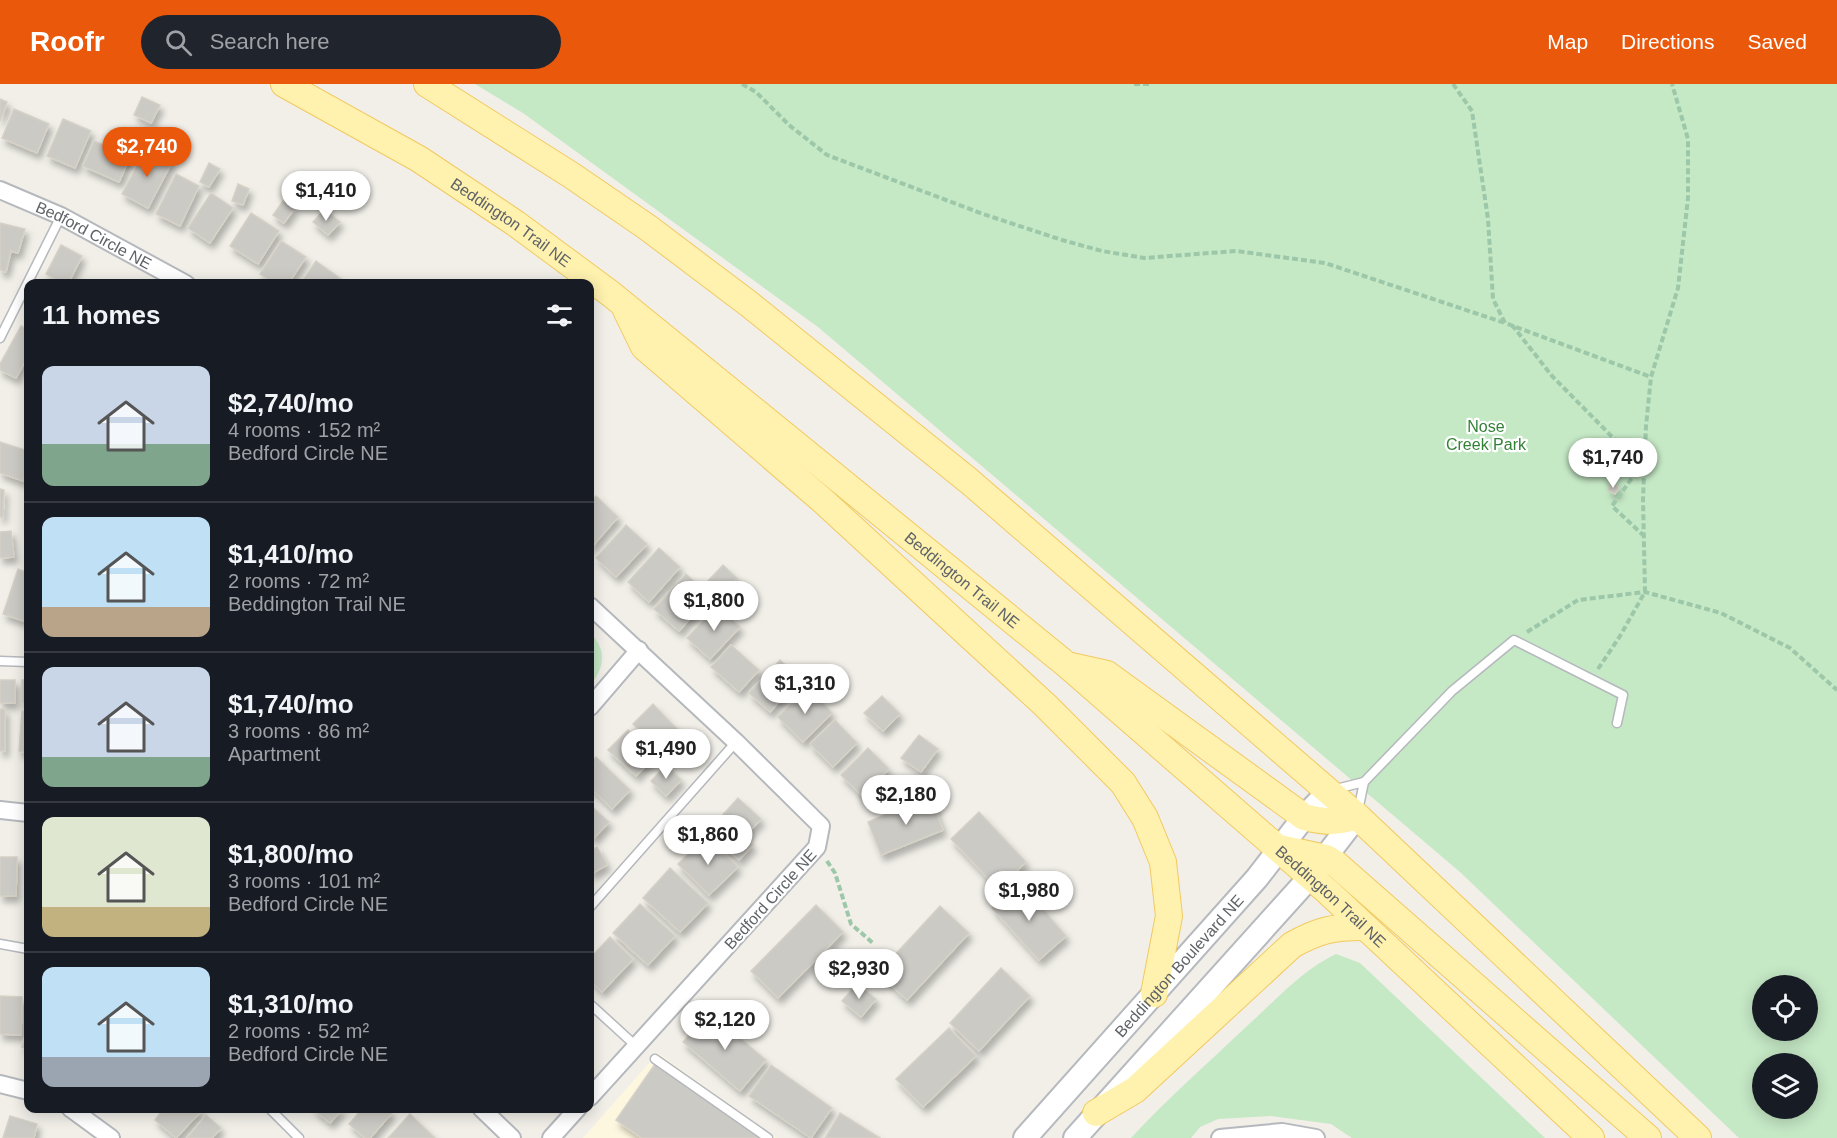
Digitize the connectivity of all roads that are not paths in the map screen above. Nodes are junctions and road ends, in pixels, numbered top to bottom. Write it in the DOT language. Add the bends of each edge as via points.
graph roads {
  1 [pos="284,84"];
  2 [pos="427,84"];
  3 [pos="0,190"];
  4 [pos="61,216"];
  5 [pos="30,279"];
  6 [pos="177,279"];
  7 [pos="589,279"];
  8 [pos="594,283"];
  9 [pos="24,290"];
  10 [pos="623,304"];
  11 [pos="0,338"];
  12 [pos="594,610"];
  13 [pos="639,650"];
  14 [pos="0,661"];
  15 [pos="24,662"];
  16 [pos="1067,665"];
  17 [pos="594,702"];
  18 [pos="1617,723"];
  19 [pos="736,742"];
  20 [pos="1364,782"];
  21 [pos="1329,791"];
  22 [pos="0,810"];
  23 [pos="24,813"];
  24 [pos="1357,816"];
  25 [pos="1304,817"];
  26 [pos="1279,848"];
  27 [pos="1318,867"];
  28 [pos="594,902"];
  29 [pos="1363,927"];
  30 [pos="0,944"];
  31 [pos="24,949"];
  32 [pos="1154,994"];
  33 [pos="594,1008"];
  34 [pos="636,1046"];
  35 [pos="655,1059"];
  36 [pos="0,1084"];
  37 [pos="24,1090"];
  38 [pos="594,1093"];
  39 [pos="77,1113"];
  40 [pos="273,1113"];
  41 [pos="486,1113"];
  42 [pos="574,1113"];
  43 [pos="1096,1113"];
  44 [pos="111,1138"];
  45 [pos="299,1138"];
  46 [pos="512,1138"];
  47 [pos="551,1138"];
  48 [pos="768,1138"];
  49 [pos="1025,1138"];
  50 [pos="1074,1138"];
  51 [pos="1220,1138"];
  52 [pos="1316,1138"];
  53 [pos="1591,1138"];
  54 [pos="1648,1138"];
  55 [pos="1698,1138"];
  1 -- 7 [label="main road, Beddington Trail NE" via="419,159"];
  2 -- 21 [label="main road" via="571,175 749,304 969,481"];
  3 -- 4 [label="street, Bedford Circle NE"];
  4 -- 5 [label="lane"];
  4 -- 6 [label="street, Bedford Circle NE"];
  8 -- 10 [label="main road, Beddington Trail NE"];
  9 -- 11 [label="lane"];
  10 -- 16 [label="main road, Beddington Trail NE"];
  10 -- 32 [label="main road" via="644,347 822,500 1045,705 1123,783 1145,818 1163,862 1169,916"];
  12 -- 13 [label="street, Bedford Circle NE"];
  13 -- 17 [label="street"];
  13 -- 19 [label="street, Bedford Circle NE"];
  14 -- 15 [label="lane"];
  16 -- 25 [label="main road" via="1107,674"];
  16 -- 26 [label="main road, Beddington Trail NE"];
  18 -- 20 [label="lane" via="1623,695 1514,640 1459,684"];
  19 -- 28 [label="lane"];
  19 -- 34 [label="street, Bedford Circle NE" via="821,826 817,847"];
  20 -- 21 [label="lane"];
  20 -- 24 [label="lane"];
  21 -- 24 [label="main road"];
  21 -- 25 [label="main road, Beddington Boulevard NE"];
  22 -- 23 [label="street"];
  24 -- 25 [label="main road" via="1340,822"];
  24 -- 27 [label="main road"];
  24 -- 55 [label="main road"];
  25 -- 26 [label="main road, Beddington Boulevard NE"];
  26 -- 27 [label="main road"];
  26 -- 32 [label="main road, Beddington Boulevard NE"];
  27 -- 29 [label="main road, Beddington Trail NE"];
  27 -- 43 [label="main road"];
  27 -- 54 [label="main road"];
  29 -- 43 [label="main road" via="1317,931 1292,945 1135,1090"];
  29 -- 53 [label="main road, Beddington Trail NE"];
  30 -- 31 [label="lane"];
  32 -- 49 [label="main road, Beddington Boulevard NE"];
  33 -- 34 [label="lane"];
  34 -- 38 [label="street, Bedford Circle NE"];
  35 -- 48 [label="lane"];
  36 -- 37 [label="street"];
  39 -- 44 [label="street"];
  40 -- 45 [label="lane"];
  41 -- 46 [label="street"];
  42 -- 47 [label="street"];
  43 -- 50 [label="main road"];
  51 -- 52 [label="street" via="1282,1132"];
}
